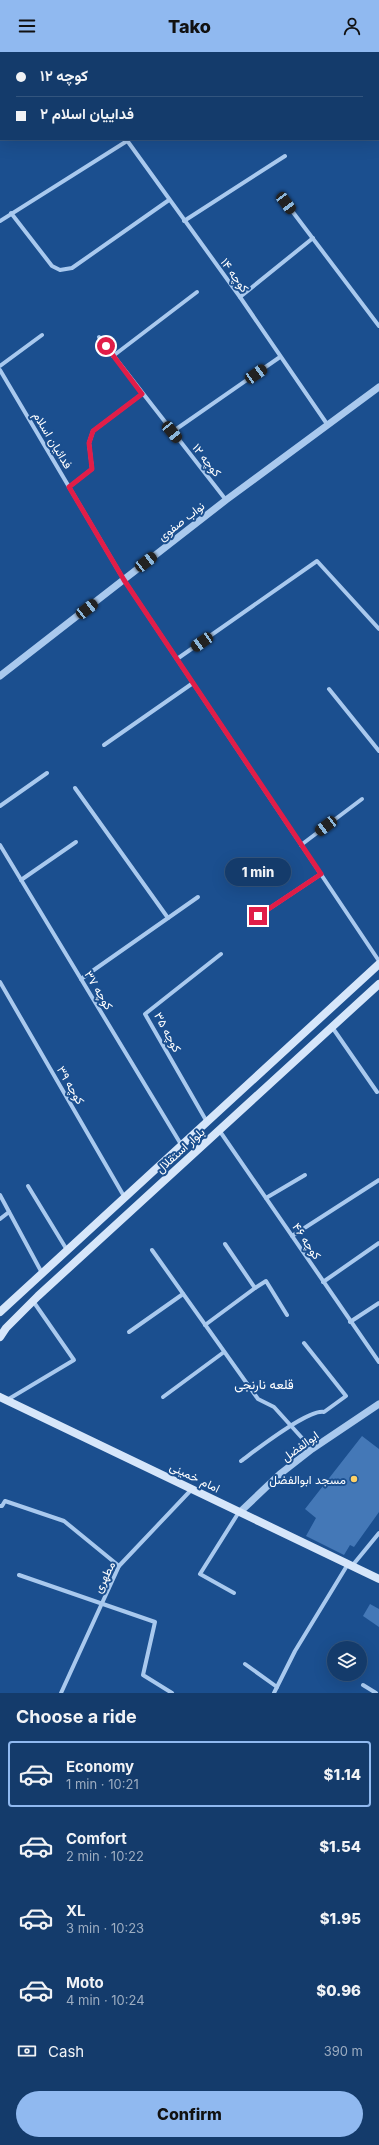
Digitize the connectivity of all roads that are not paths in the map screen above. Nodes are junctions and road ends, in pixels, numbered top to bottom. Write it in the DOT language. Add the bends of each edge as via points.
graph roads {
  1 [pos="126,140"];
  2 [pos="285,156"];
  3 [pos="169,200"];
  4 [pos="286,203"];
  5 [pos="11,213"];
  6 [pos="0,221"];
  7 [pos="184,221"];
  8 [pos="312,238"];
  9 [pos="197,292"];
  10 [pos="240,297"];
  11 [pos="379,326"];
  12 [pos="42,335"];
  13 [pos="99,337"];
  14 [pos="113,356"];
  15 [pos="280,357"];
  16 [pos="0,366"];
  17 [pos="0,370"];
  18 [pos="379,387"];
  19 [pos="142,394"];
  20 [pos="327,424"];
  21 [pos="172,432"];
  22 [pos="69,487"];
  23 [pos="226,500"];
  24 [pos="124,580"];
  25 [pos="379,629"];
  26 [pos="177,659"];
  27 [pos="0,676"];
  28 [pos="193,683"];
  29 [pos="329,689"];
  30 [pos="104,745"];
  31 [pos="379,751"];
  32 [pos="48,773"];
  33 [pos="75,788"];
  34 [pos="362,799"];
  35 [pos="0,806"];
  36 [pos="76,842"];
  37 [pos="0,845"];
  38 [pos="301,845"];
  39 [pos="321,874"];
  40 [pos="21,880"];
  41 [pos="198,897"];
  42 [pos="258,916"];
  43 [pos="168,918"];
  44 [pos="221,954"];
  45 [pos="379,960"];
  46 [pos="379,964"];
  47 [pos="81,979"];
  48 [pos="0,982"];
  49 [pos="378,986"];
  50 [pos="332,1027"];
  51 [pos="376,1092"];
  52 [pos="207,1123"];
  53 [pos="219,1130"];
  54 [pos="182,1146"];
  55 [pos="305,1175"];
  56 [pos="379,1180"];
  57 [pos="28,1186"];
  58 [pos="0,1195"];
  59 [pos="125,1198"];
  60 [pos="266,1198"];
  61 [pos="10,1212"];
  62 [pos="0,1219"];
  63 [pos="292,1236"];
  64 [pos="379,1243"];
  65 [pos="225,1244"];
  66 [pos="68,1250"];
  67 [pos="152,1250"];
  68 [pos="43,1273"];
  69 [pos="323,1282"];
  70 [pos="255,1288"];
  71 [pos="183,1294"];
  72 [pos="33,1301"];
  73 [pos="379,1303"];
  74 [pos="0,1312"];
  75 [pos="287,1315"];
  76 [pos="350,1322"];
  77 [pos="204,1325"];
  78 [pos="129,1332"];
  79 [pos="0,1337"];
  80 [pos="304,1343"];
  81 [pos="224,1352"];
  82 [pos="378,1360"];
  83 [pos="163,1397"];
  84 [pos="4,1399"];
  85 [pos="379,1404"];
  86 [pos="291,1425"];
  87 [pos="312,1449"];
  88 [pos="241,1461"];
  89 [pos="192,1489"];
  90 [pos="0,1506"];
  91 [pos="240,1512"];
  92 [pos="379,1533"];
  93 [pos="350,1565"];
  94 [pos="119,1566"];
  95 [pos="19,1574"];
  96 [pos="379,1579"];
  97 [pos="234,1593"];
  98 [pos="102,1603"];
  99 [pos="246,1664"];
  100 [pos="364,1685"];
  101 [pos="277,1687"];
  102 [pos="61,1693"];
  103 [pos="172,1693"];
  104 [pos="274,1693"];
  105 [pos="376,1693"];
  1 -- 3 [label="street, کوچه ۱۴"];
  1 -- 5 [label="street"];
  2 -- 7 [label="street"];
  3 -- 5 [label="street" via="72,268 60,270 52,266"];
  3 -- 7 [label="street, کوچه ۱۴"];
  4 -- 8 [label="street"];
  5 -- 6 [label="street"];
  7 -- 10 [label="street, کوچه ۱۴"];
  8 -- 10 [label="street"];
  8 -- 11 [label="street"];
  9 -- 14 [label="street"];
  10 -- 15 [label="street, کوچه ۱۴"];
  12 -- 16 [label="street"];
  13 -- 14 [label="street, کوچه ۱۲"];
  14 -- 19 [label="street, کوچه ۱۲"];
  15 -- 20 [label="street, کوچه ۱۴"];
  15 -- 21 [label="street"];
  17 -- 22 [label="street, فدائیان اسلام"];
  18 -- 20 [label="street, نواب صفوی"];
  19 -- 21 [label="street, کوچه ۱۲"];
  19 -- 22 [label="street" via="93,431 89,443 92,469"];
  20 -- 23 [label="street, نواب صفوی"];
  21 -- 23 [label="street, کوچه ۱۲"];
  22 -- 24 [label="street, فدائیان اسلام"];
  23 -- 24 [label="street, نواب صفوی"];
  24 -- 26 [label="street, فدائیان اسلام"];
  24 -- 27 [label="street, نواب صفوی"];
  25 -- 26 [label="street" via="317,561"];
  26 -- 28 [label="street, فدائیان اسلام"];
  28 -- 30 [label="street"];
  28 -- 38 [label="street, فدائیان اسلام"];
  29 -- 31 [label="street"];
  32 -- 35 [label="street"];
  33 -- 43 [label="street"];
  34 -- 38 [label="street"];
  36 -- 40 [label="street"];
  37 -- 40 [label="street, کوچه ۳۷"];
  38 -- 39 [label="street, فدائیان اسلام"];
  39 -- 42 [label="street"];
  39 -- 45 [label="street, فدائیان اسلام"];
  40 -- 47 [label="street, کوچه ۳۷"];
  41 -- 43 [label="street"];
  43 -- 47 [label="street"];
  44 -- 52 [label="street, کوچه ۳۵" via="145,1014"];
  46 -- 52 [label="main road, بلوار استقلال"];
  47 -- 54 [label="street, کوچه ۳۷"];
  48 -- 59 [label="street, کوچه ۳۹"];
  49 -- 50 [label="main road, بلوار استقلال"];
  50 -- 51 [label="street"];
  50 -- 53 [label="main road, بلوار استقلال"];
  52 -- 54 [label="main road, بلوار استقلال"];
  53 -- 60 [label="street, کوچه ۴۶"];
  53 -- 72 [label="main road, بلوار استقلال"];
  54 -- 59 [label="main road, بلوار استقلال"];
  55 -- 60 [label="street"];
  56 -- 63 [label="street"];
  57 -- 66 [label="street"];
  58 -- 61 [label="street"];
  59 -- 66 [label="main road, بلوار استقلال"];
  60 -- 63 [label="street, کوچه ۴۶"];
  61 -- 62 [label="street"];
  61 -- 68 [label="street"];
  63 -- 69 [label="street, کوچه ۴۶"];
  64 -- 69 [label="street"];
  65 -- 70 [label="street"];
  66 -- 68 [label="main road, بلوار استقلال"];
  67 -- 71 [label="street"];
  68 -- 74 [label="main road, بلوار استقلال"];
  69 -- 76 [label="street, کوچه ۴۶"];
  70 -- 75 [label="street" via="266,1281"];
  70 -- 77 [label="street"];
  71 -- 77 [label="street"];
  71 -- 78 [label="street"];
  72 -- 79 [label="main road, بلوار استقلال"];
  72 -- 84 [label="street" via="74,1360"];
  73 -- 76 [label="street"];
  76 -- 82 [label="street, کوچه ۴۶"];
  77 -- 81 [label="street"];
  80 -- 86 [label="street" via="346,1396 324,1412 319,1411"];
  81 -- 83 [label="street"];
  81 -- 86 [label="street" via="258,1399 274,1407"];
  84 -- 89 [label="main road, امام خمینی"];
  85 -- 87 [label="street, ابوالفضل"];
  86 -- 87 [label="street"];
  86 -- 88 [label="street"];
  87 -- 91 [label="street, ابوالفضل" via="280,1474"];
  89 -- 91 [label="main road, امام خمینی"];
  89 -- 94 [label="street, مطهری"];
  90 -- 94 [label="street" via="5,1501 64,1521"];
  91 -- 93 [label="main road, امام خمینی"];
  91 -- 97 [label="street" via="200,1574"];
  92 -- 93 [label="street"];
  93 -- 96 [label="main road, امام خمینی"];
  93 -- 101 [label="street" via="295,1651"];
  94 -- 98 [label="street, مطهری"];
  95 -- 98 [label="street"];
  98 -- 102 [label="street, مطهری"];
  98 -- 103 [label="street" via="155,1622 143,1676"];
  99 -- 101 [label="street"];
  100 -- 105 [label="street"];
  101 -- 104 [label="street"];
}
